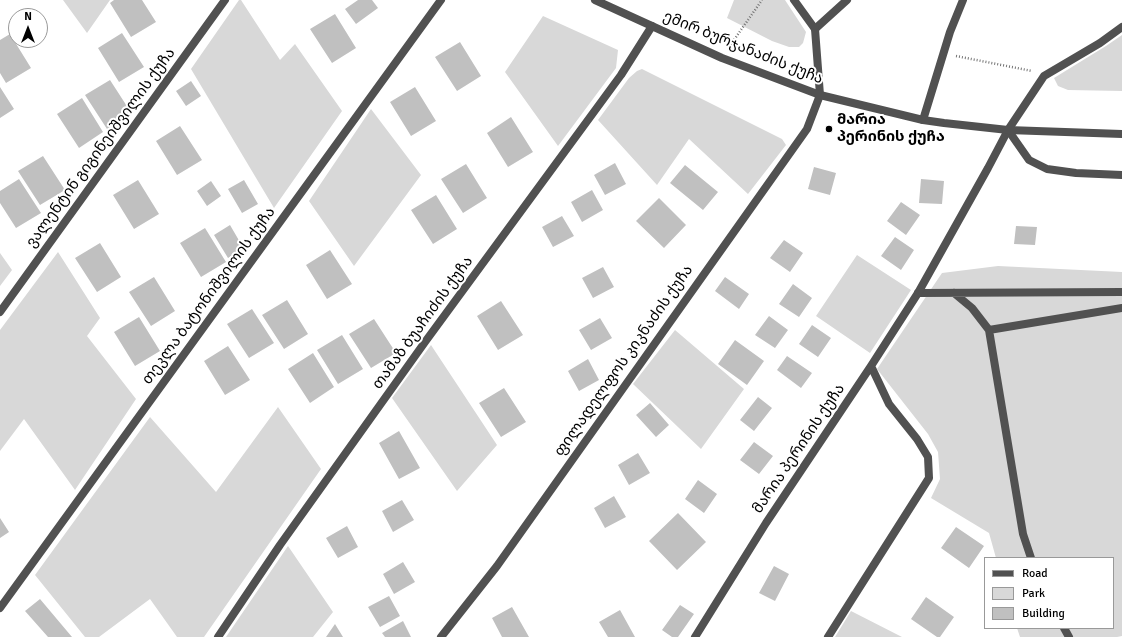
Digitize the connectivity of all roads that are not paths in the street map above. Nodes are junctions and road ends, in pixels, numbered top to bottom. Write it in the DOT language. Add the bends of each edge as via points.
graph roads {
  1 [pos="225,0"];
  2 [pos="441,0"];
  3 [pos="596,0"];
  4 [pos="794,0"];
  5 [pos="846,0"];
  6 [pos="963,0"];
  7 [pos="652,26"];
  8 [pos="1122,27"];
  9 [pos="815,29"];
  10 [pos="820,95"];
  11 [pos="923,120"];
  12 [pos="1008,130"];
  13 [pos="1122,134"];
  14 [pos="1122,175"];
  15 [pos="1122,292"];
  16 [pos="918,293"];
  17 [pos="954,293"];
  18 [pos="1122,308"];
  19 [pos="0,312"];
  20 [pos="989,330"];
  21 [pos="871,366"];
  22 [pos="1031,557"];
  23 [pos="0,608"];
  24 [pos="218,637"];
  25 [pos="442,637"];
  26 [pos="696,637"];
  27 [pos="828,637"];
  1 -- 19 [label="street, ვალენტინ გიგინეიშვილის ქუჩა"];
  2 -- 23 [label="street, თეკლა ბატონიშვილის ქუჩა"];
  3 -- 7 [label="street, ემირ ბურჯანაძის ქუჩა"];
  4 -- 9 [label="street"];
  5 -- 9 [label="street"];
  6 -- 11 [label="street" via="950,32"];
  7 -- 10 [label="street, ემირ ბურჯანაძის ქუჩა" via="722,58"];
  7 -- 24 [label="street, თამაზ ბუაჩიძის ქუჩა" via="621,75 280,545"];
  8 -- 12 [label="street, მარია პერინის ქუჩა" via="1044,76"];
  9 -- 10 [label="street"];
  10 -- 11 [label="street, ემირ ბურჯანაძის ქუჩა"];
  10 -- 25 [label="street, ფილადელფოს კიკნაძის ქუჩა" via="807,128 497,566"];
  11 -- 12 [label="street, ემირ ბურჯანაძის ქუჩა"];
  12 -- 13 [label="street, ემირ ბურჯანაძის ქუჩა"];
  12 -- 14 [label="street" via="1029,160 1047,170"];
  12 -- 16 [label="street, მარია პერინის ქუჩა"];
  15 -- 17 [label="street"];
  16 -- 17 [label="street"];
  16 -- 21 [label="street, მარია პერინის ქუჩა"];
  17 -- 20 [label="street" via="972,308"];
  18 -- 20 [label="street"];
  20 -- 22 [label="street" via="1023,534"];
  21 -- 26 [label="street, მარია პერინის ქუჩა" via="766,523"];
  21 -- 27 [label="street" via="889,404 928,457 929,478"];
}
